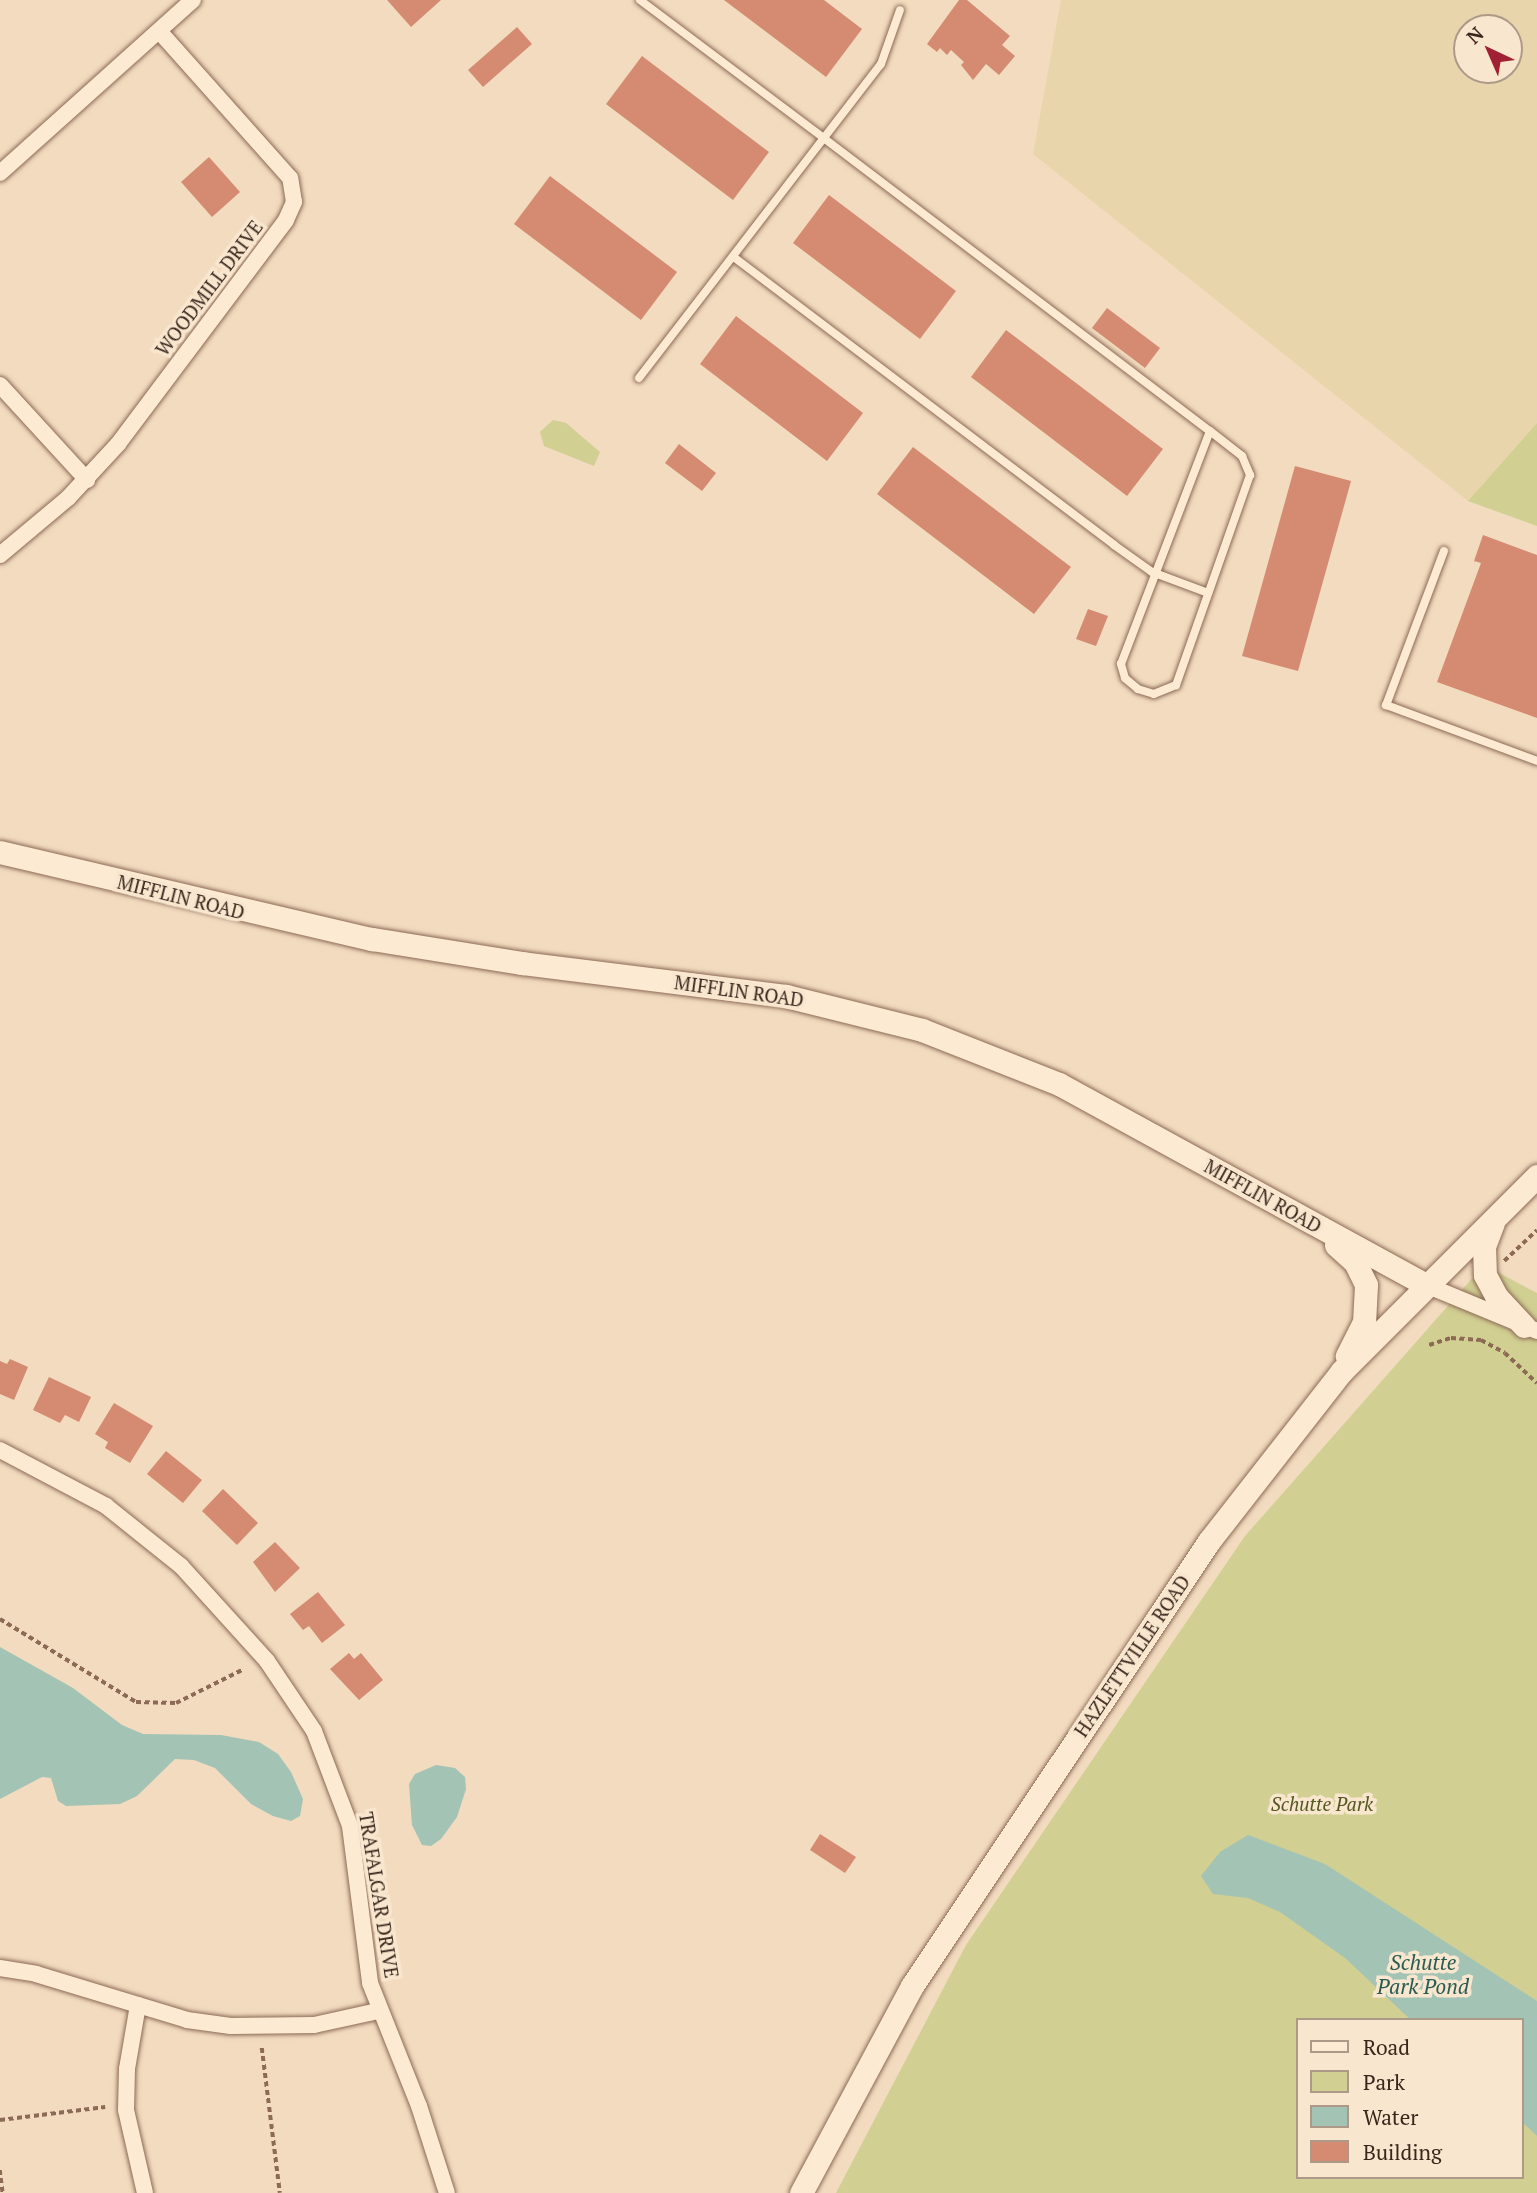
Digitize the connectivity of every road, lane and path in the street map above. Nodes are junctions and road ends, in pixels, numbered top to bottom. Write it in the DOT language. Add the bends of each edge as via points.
graph roads {
  1 [pos="193,0"];
  2 [pos="639,0"];
  3 [pos="900,10"];
  4 [pos="159,31"];
  5 [pos="825,139"];
  6 [pos="0,173"];
  7 [pos="735,258"];
  8 [pos="639,377"];
  9 [pos="0,385"];
  10 [pos="1210,431"];
  11 [pos="87,480"];
  12 [pos="1444,551"];
  13 [pos="0,555"];
  14 [pos="1152,572"];
  15 [pos="1208,593"];
  16 [pos="1537,761"];
  17 [pos="0,852"];
  18 [pos="1537,1175"];
  19 [pos="1496,1215"];
  20 [pos="1313,1224"];
  21 [pos="1537,1230"];
  22 [pos="1495,1270"];
  23 [pos="1426,1285"];
  24 [pos="1531,1329"];
  25 [pos="1429,1345"];
  26 [pos="1335,1380"];
  27 [pos="1537,1383"];
  28 [pos="0,1450"];
  29 [pos="0,1619"];
  30 [pos="242,1670"];
  31 [pos="0,1968"];
  32 [pos="138,2005"];
  33 [pos="378,2011"];
  34 [pos="262,2048"];
  35 [pos="105,2107"];
  36 [pos="0,2120"];
  37 [pos="0,2170"];
  38 [pos="3,2193"];
  39 [pos="145,2193"];
  40 [pos="280,2193"];
  41 [pos="447,2193"];
  42 [pos="801,2193"];
  1 -- 4 [label="street"];
  2 -- 5 [label="lane"];
  3 -- 5 [label="lane" via="881,64"];
  4 -- 6 [label="street"];
  4 -- 11 [label="street, WOODMILL DRIVE" via="290,178 294,202 286,220"];
  5 -- 7 [label="lane"];
  5 -- 10 [label="lane"];
  7 -- 8 [label="lane"];
  7 -- 14 [label="lane"];
  9 -- 11 [label="street"];
  10 -- 14 [label="lane"];
  10 -- 15 [label="lane" via="1242,456 1250,475"];
  11 -- 13 [label="street, WOODMILL DRIVE"];
  12 -- 16 [label="lane" via="1387,705"];
  14 -- 15 [label="lane"];
  14 -- 15 [label="lane" via="1121,664 1125,678 1138,689 1154,694 1176,685"];
  17 -- 20 [label="main road, MIFFLIN ROAD" via="303,926 423,949 786,996 886,1019 960,1043 1059,1084"];
  18 -- 19 [label="main road, HAZLETTVILLE ROAD"];
  19 -- 23 [label="main road, HAZLETTVILLE ROAD"];
  19 -- 24 [label="main road" via="1484,1247 1484,1272 1492,1291"];
  20 -- 23 [label="main road, MIFFLIN ROAD"];
  20 -- 26 [label="main road" via="1355,1262 1366,1285 1364,1322"];
  21 -- 22 [label="path"];
  23 -- 24 [label="street"];
  23 -- 26 [label="main road, HAZLETTVILLE ROAD"];
  25 -- 27 [label="path" via="1451,1338 1481,1340 1505,1353"];
  26 -- 42 [label="main road, HAZLETTVILLE ROAD" via="1209,1541 951,1926 906,1997"];
  28 -- 33 [label="street, TRAFALGAR DRIVE" via="65,1480 147,1537 213,1597 292,1694 329,1763 350,1826 365,1957"];
  29 -- 30 [label="path" via="136,1702 176,1703"];
  31 -- 32 [label="street"];
  32 -- 33 [label="street" via="187,2020 272,2028"];
  32 -- 39 [label="street" via="127,2069 126,2110"];
  33 -- 41 [label="street, TRAFALGAR DRIVE" via="419,2106"];
  34 -- 40 [label="path"];
  35 -- 36 [label="path"];
  37 -- 38 [label="path"];
}
